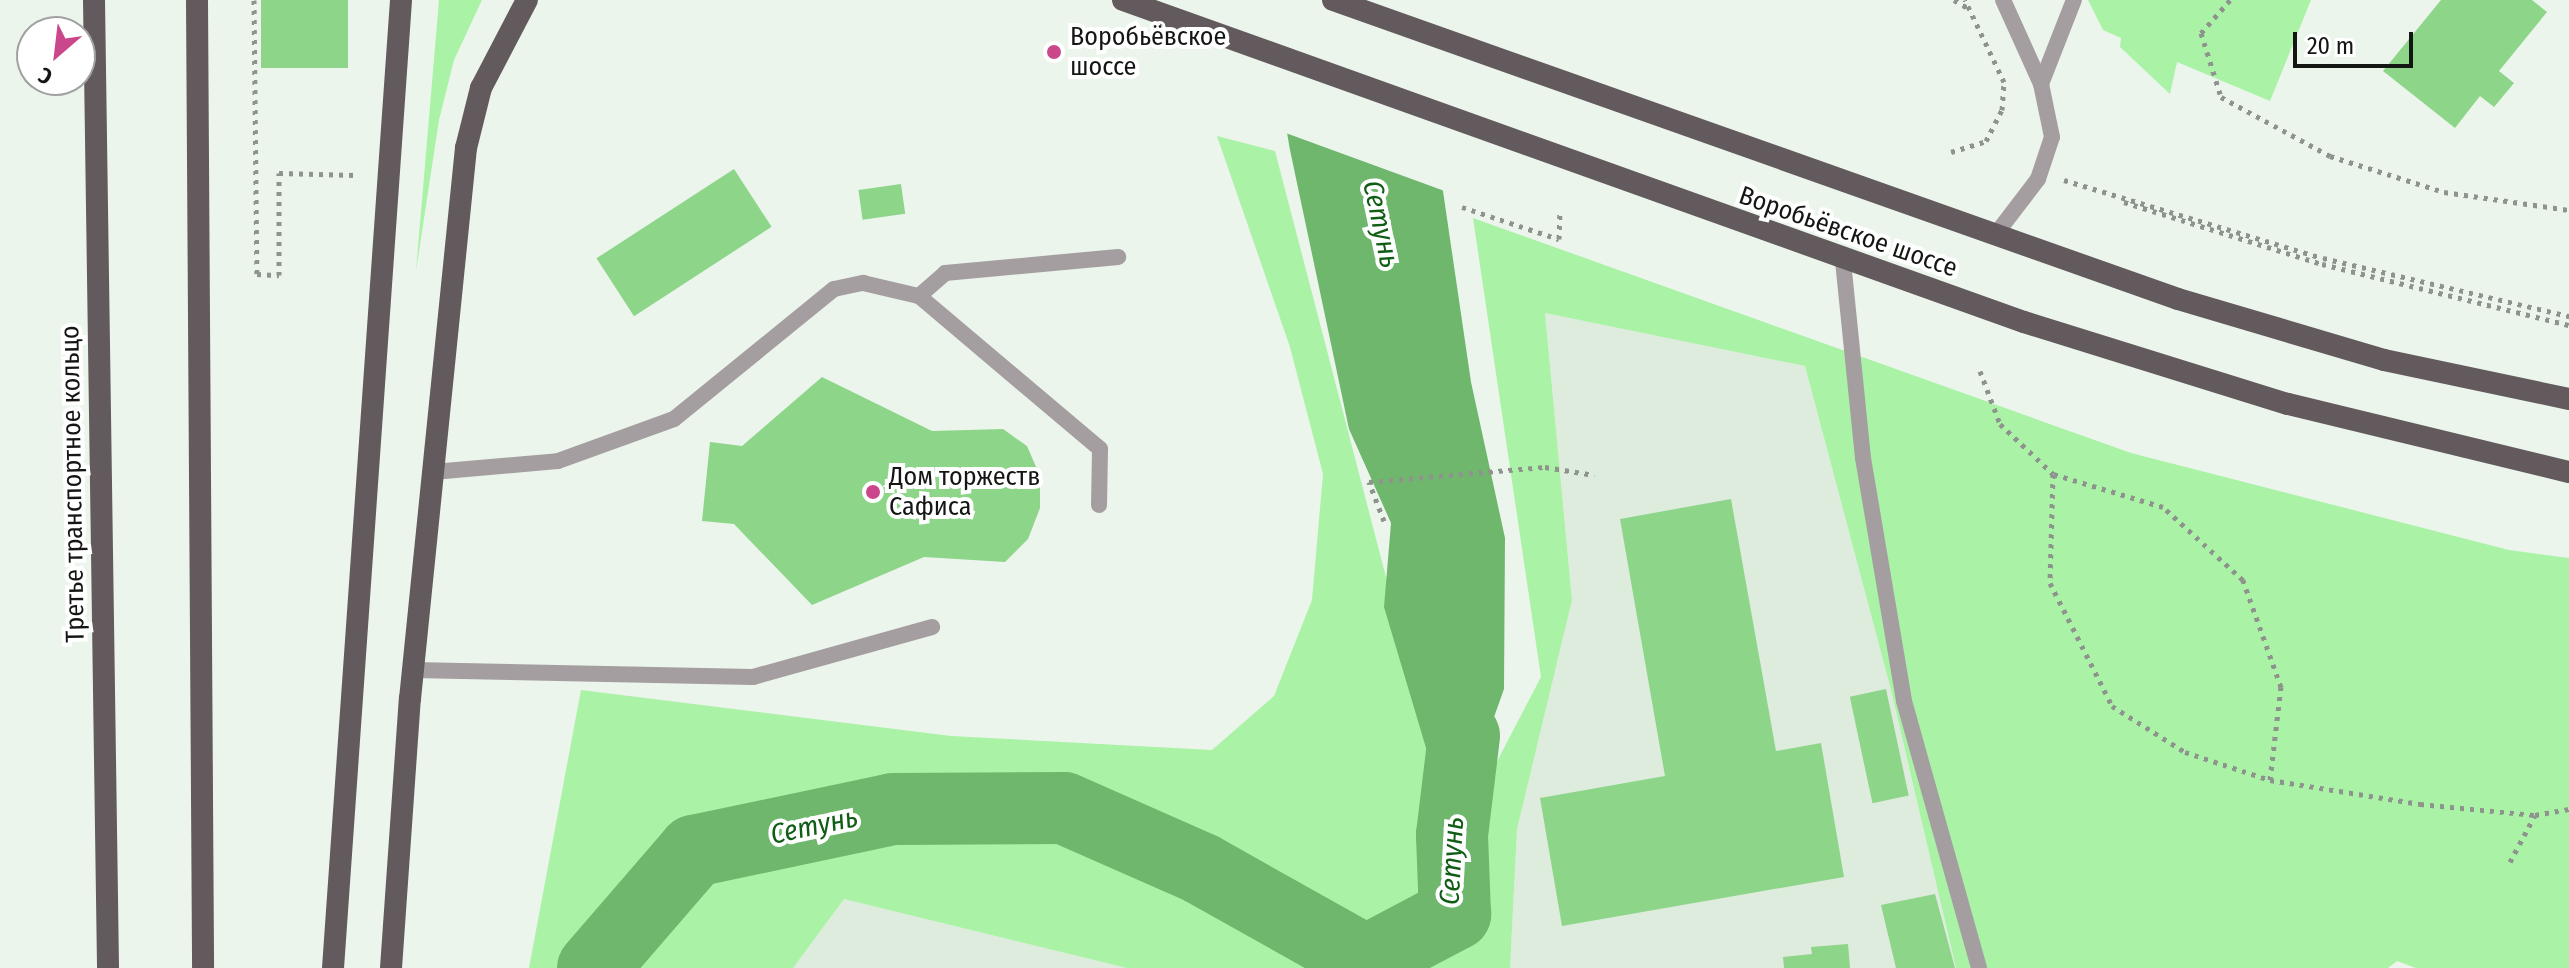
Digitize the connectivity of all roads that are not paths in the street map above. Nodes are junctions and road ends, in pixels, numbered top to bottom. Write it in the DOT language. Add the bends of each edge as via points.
graph roads {
  1 [pos="94,0"];
  2 [pos="197,0"];
  3 [pos="401,0"];
  4 [pos="527,0"];
  5 [pos="1123,0"];
  6 [pos="1333,0"];
  7 [pos="2003,0"];
  8 [pos="2074,0"];
  9 [pos="2041,84"];
  10 [pos="1996,234"];
  11 [pos="1118,257"];
  12 [pos="1843,261"];
  13 [pos="919,296"];
  14 [pos="2569,399"];
  15 [pos="433,472"];
  16 [pos="2569,472"];
  17 [pos="1099,505"];
  18 [pos="932,627"];
  19 [pos="413,670"];
  20 [pos="108,968"];
  21 [pos="203,968"];
  22 [pos="333,968"];
  23 [pos="391,968"];
  24 [pos="1979,968"];
  1 -- 20 [label="main road, Третье транспортное кольцо"];
  2 -- 21 [label="main road"];
  3 -- 22 [label="main road"];
  4 -- 15 [label="main road" via="481,88 466,148"];
  5 -- 12 [label="main road, Воробьёвское шоссе"];
  6 -- 10 [label="main road, Воробьёвское шоссе"];
  7 -- 9 [label="lane"];
  8 -- 9 [label="lane"];
  9 -- 10 [label="lane" via="2052,137 2040,172"];
  10 -- 14 [label="main road, Воробьёвское шоссе" via="2178,299 2384,360"];
  11 -- 13 [label="lane" via="945,273"];
  12 -- 16 [label="main road, Воробьёвское шоссе" via="2288,404"];
  12 -- 24 [label="lane" via="1863,458 1904,701"];
  13 -- 15 [label="lane" via="863,283 834,289 674,419 558,461"];
  13 -- 17 [label="lane" via="1100,449"];
  15 -- 19 [label="main road"];
  18 -- 19 [label="lane" via="753,677"];
  19 -- 23 [label="main road"];
}
